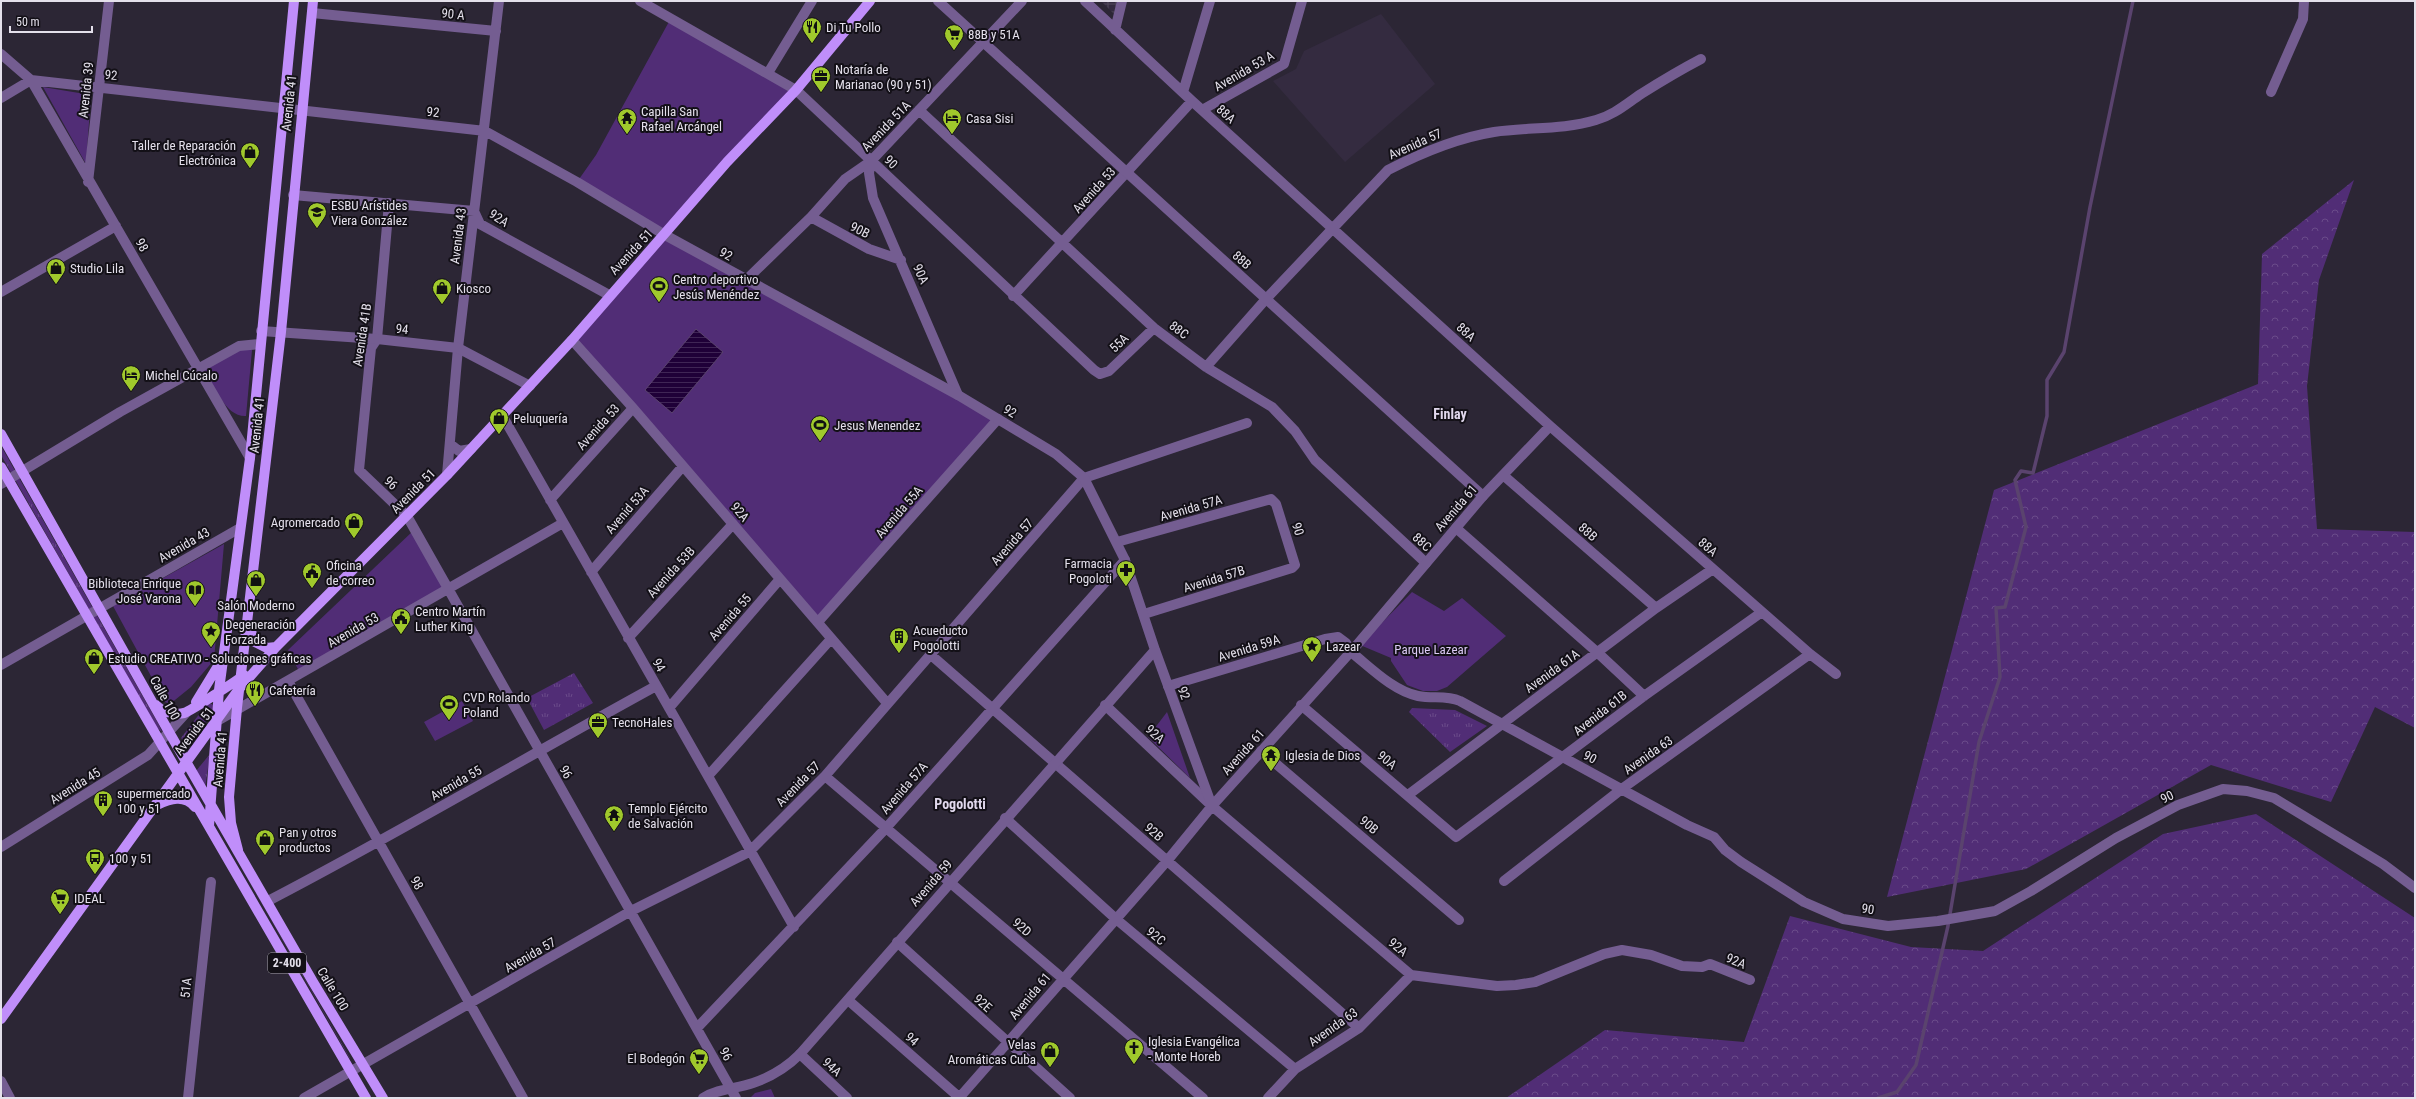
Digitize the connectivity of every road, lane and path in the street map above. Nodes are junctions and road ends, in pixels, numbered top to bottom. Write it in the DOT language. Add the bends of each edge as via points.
graph roads {
  1 [pos="109,1"];
  2 [pos="294,1"];
  3 [pos="313,1"];
  4 [pos="499,1"];
  5 [pos="812,1"];
  6 [pos="870,1"];
  7 [pos="938,1"];
  8 [pos="1022,1"];
  9 [pos="1085,1"];
  10 [pos="1122,1"];
  11 [pos="1210,1"];
  12 [pos="1302,1"];
  13 [pos="2304,1"];
  14 [pos="644,2"];
  15 [pos="312,13"];
  16 [pos="1115,30"];
  17 [pos="496,31"];
  18 [pos="983,42"];
  19 [pos="1,54"];
  20 [pos="1701,59"];
  21 [pos="768,74"];
  22 [pos="31,80"];
  23 [pos="99,86"];
  24 [pos="796,90"];
  25 [pos="1183,92"];
  26 [pos="2271,92"];
  27 [pos="1,98"];
  28 [pos="1192,101"];
  29 [pos="282,107"];
  30 [pos="302,110"];
  31 [pos="919,110"];
  32 [pos="1202,110"];
  33 [pos="485,131"];
  34 [pos="871,161"];
  35 [pos="1127,173"];
  36 [pos="88,182"];
  37 [pos="293,195"];
  38 [pos="390,203"];
  39 [pos="474,211"];
  40 [pos="811,217"];
  41 [pos="116,226"];
  42 [pos="1332,228"];
  43 [pos="665,234"];
  44 [pos="1063,243"];
  45 [pos="901,260"];
  46 [pos="746,280"];
  47 [pos="1,292"];
  48 [pos="609,295"];
  49 [pos="1013,296"];
  50 [pos="1266,299"];
  51 [pos="1154,328"];
  52 [pos="261,331"];
  53 [pos="281,332"];
  54 [pos="377,339"];
  55 [pos="572,340"];
  56 [pos="260,344"];
  57 [pos="458,348"];
  58 [pos="1206,367"];
  59 [pos="197,370"];
  60 [pos="1100,374"];
  61 [pos="530,386"];
  62 [pos="958,395"];
  63 [pos="633,408"];
  64 [pos="502,415"];
  65 [pos="998,419"];
  66 [pos="1247,423"];
  67 [pos="1550,426"];
  68 [pos="1,434"];
  69 [pos="450,444"];
  70 [pos="471,449"];
  71 [pos="250,458"];
  72 [pos="683,466"];
  73 [pos="1,467"];
  74 [pos="359,470"];
  75 [pos="22,471"];
  76 [pos="447,475"];
  77 [pos="1503,475"];
  78 [pos="1084,478"];
  79 [pos="5,482"];
  80 [pos="1483,496"];
  81 [pos="1272,499"];
  82 [pos="550,500"];
  83 [pos="407,516"];
  84 [pos="563,523"];
  85 [pos="733,524"];
  86 [pos="240,528"];
  87 [pos="1456,528"];
  88 [pos="1118,542"];
  89 [pos="1125,560"];
  90 [pos="1426,563"];
  91 [pos="1292,568"];
  92 [pos="1713,569"];
  93 [pos="590,572"];
  94 [pos="780,579"];
  95 [pos="447,590"];
  96 [pos="1656,608"];
  97 [pos="99,609"];
  98 [pos="1762,612"];
  99 [pos="1144,614"];
  100 [pos="86,616"];
  101 [pos="248,622"];
  102 [pos="818,622"];
  103 [pos="1338,637"];
  104 [pos="628,638"];
  105 [pos="831,639"];
  106 [pos="276,647"];
  107 [pos="225,650"];
  108 [pos="1155,650"];
  109 [pos="1351,652"];
  110 [pos="1598,653"];
  111 [pos="1810,654"];
  112 [pos="931,655"];
  113 [pos="1,665"];
  114 [pos="1836,674"];
  115 [pos="241,677"];
  116 [pos="288,681"];
  117 [pos="656,686"];
  118 [pos="1168,686"];
  119 [pos="239,689"];
  120 [pos="220,690"];
  121 [pos="1644,696"];
  122 [pos="152,700"];
  123 [pos="887,703"];
  124 [pos="1105,705"];
  125 [pos="1302,705"];
  126 [pos="237,708"];
  127 [pos="669,708"];
  128 [pos="992,708"];
  129 [pos="190,710"];
  130 [pos="219,720"];
  131 [pos="1502,724"];
  132 [pos="169,732"];
  133 [pos="160,743"];
  134 [pos="539,750"];
  135 [pos="1261,751"];
  136 [pos="1564,758"];
  137 [pos="187,762"];
  138 [pos="1054,763"];
  139 [pos="178,774"];
  140 [pos="708,776"];
  141 [pos="825,776"];
  142 [pos="1623,788"];
  143 [pos="1408,795"];
  144 [pos="210,802"];
  145 [pos="156,806"];
  146 [pos="1212,806"];
  147 [pos="1005,818"];
  148 [pos="210,826"];
  149 [pos="886,828"];
  150 [pos="1456,837"];
  151 [pos="379,842"];
  152 [pos="1,848"];
  153 [pos="238,850"];
  154 [pos="749,852"];
  155 [pos="1167,861"];
  156 [pos="1504,881"];
  157 [pos="211,882"];
  158 [pos="949,882"];
  159 [pos="2415,888"];
  160 [pos="268,901"];
  161 [pos="631,912"];
  162 [pos="1116,919"];
  163 [pos="1459,920"];
  164 [pos="794,927"];
  165 [pos="897,942"];
  166 [pos="1411,975"];
  167 [pos="1062,979"];
  168 [pos="1750,980"];
  169 [pos="848,1000"];
  170 [pos="470,1004"];
  171 [pos="1,1019"];
  172 [pos="696,1028"];
  173 [pos="1359,1028"];
  174 [pos="1008,1043"];
  175 [pos="800,1054"];
  176 [pos="363,1064"];
  177 [pos="1295,1069"];
  178 [pos="350,1071"];
  179 [pos="1,1081"];
  180 [pos="730,1087"];
  181 [pos="10,1098"];
  182 [pos="188,1098"];
  183 [pos="304,1098"];
  184 [pos="366,1098"];
  185 [pos="383,1098"];
  186 [pos="523,1098"];
  187 [pos="703,1098"];
  188 [pos="736,1098"];
  189 [pos="846,1098"];
  190 [pos="959,1098"];
  191 [pos="1070,1098"];
  192 [pos="1203,1098"];
  193 [pos="1268,1098"];
  1 -- 23 [label="street, Avenida 39"];
  2 -- 29 [label="main road, Avenida 41"];
  3 -- 15 [label="main road, Avenida 41"];
  4 -- 17 [label="street, Avenida 43"];
  5 -- 21 [label="street"];
  6 -- 24 [label="main road, Avenida 51"];
  7 -- 18 [label="street, 88B"];
  8 -- 18 [label="street, Avenida 51A"];
  9 -- 16 [label="street, 88A"];
  10 -- 16 [label="street"];
  11 -- 25 [label="street"];
  12 -- 32 [label="street, Avenida 53 A" via="1284,64"];
  13 -- 26 [label="street" via="2303,19"];
  14 -- 21 [label="street, 90"];
  15 -- 17 [label="street, 90 A"];
  15 -- 30 [label="main road, Avenida 41"];
  16 -- 25 [label="street, 88A"];
  17 -- 33 [label="street, Avenida 43"];
  18 -- 31 [label="street, Avenida 51A"];
  18 -- 35 [label="street, 88B"];
  19 -- 22 [label="street, 98"];
  20 -- 42 [label="street, Avenida 57" via="1659,82 1619,111 1597,120 1547,129 1494,132 1455,141 1412,158 1388,170"];
  21 -- 24 [label="street, 90"];
  22 -- 23 [label="street, 92"];
  22 -- 27 [label="street"];
  22 -- 36 [label="street, 98"];
  23 -- 29 [label="street, 92"];
  23 -- 36 [label="street, Avenida 39"];
  24 -- 34 [label="street, 90"];
  24 -- 43 [label="main road, Avenida 51" via="727,162"];
  25 -- 28 [label="street, 88A"];
  28 -- 32 [label="street, 88A"];
  28 -- 35 [label="street, Avenida 53"];
  29 -- 30 [label="street, 92"];
  29 -- 52 [label="main road, Avenida 41"];
  30 -- 33 [label="street, 92"];
  30 -- 37 [label="main road, Avenida 41"];
  31 -- 34 [label="street, Avenida 51A"];
  31 -- 44 [label="street, 88C"];
  32 -- 42 [label="street, 88A"];
  33 -- 39 [label="street, Avenida 43"];
  33 -- 43 [label="street, 92"];
  34 -- 40 [label="street, Avenida 51A" via="845,178"];
  34 -- 45 [label="street, 90A" via="869,173 873,198"];
  34 -- 49 [label="street, 90"];
  35 -- 44 [label="street, Avenida 53"];
  35 -- 50 [label="street, 88B"];
  36 -- 41 [label="street, 98"];
  37 -- 38 [label="street, 92A"];
  37 -- 53 [label="main road, Avenida 41"];
  38 -- 39 [label="street, 92A"];
  38 -- 54 [label="street, Avenida 41B"];
  39 -- 48 [label="street, 92A" via="480,224"];
  39 -- 57 [label="street, Avenida 43"];
  40 -- 45 [label="street, 90B" via="869,249"];
  40 -- 46 [label="street, Avenida 51A"];
  41 -- 47 [label="street"];
  41 -- 59 [label="street, 98"];
  42 -- 50 [label="street, Avenida 57"];
  42 -- 67 [label="street, 88A"];
  43 -- 46 [label="street, 92"];
  43 -- 48 [label="main road, Avenida 51"];
  44 -- 49 [label="street, Avenida 53"];
  44 -- 51 [label="street, 88C"];
  45 -- 62 [label="street, 90A"];
  46 -- 62 [label="street, 92"];
  48 -- 55 [label="main road, Avenida 51"];
  49 -- 60 [label="street, 90"];
  50 -- 58 [label="street, Avenida 57"];
  50 -- 80 [label="street, 88B"];
  51 -- 58 [label="street, 88C"];
  51 -- 60 [label="street, 55A" via="1109,371"];
  52 -- 53 [label="street, 94"];
  52 -- 56 [label="main road, Avenida 41"];
  53 -- 54 [label="street, 94"];
  53 -- 101 [label="main road, Avenida 41"];
  54 -- 57 [label="street, 94"];
  54 -- 74 [label="street, Avenida 41B" via="371,348"];
  55 -- 61 [label="main road, Avenida 51"];
  55 -- 63 [label="street, 92A"];
  56 -- 59 [label="street" via="239,346"];
  56 -- 71 [label="main road, Avenida 41"];
  57 -- 61 [label="street, 94"];
  57 -- 69 [label="street, Avenida 43"];
  58 -- 90 [label="street, 88C" via="1272,407 1295,431 1315,460"];
  59 -- 71 [label="street, 98"];
  59 -- 75 [label="street" via="120,412"];
  61 -- 64 [label="main road, Avenida 51"];
  62 -- 65 [label="street, 92"];
  63 -- 72 [label="street, 92A"];
  63 -- 82 [label="street, Avenida 53"];
  64 -- 70 [label="main road, Avenida 51"];
  64 -- 82 [label="street, 94"];
  65 -- 78 [label="street, 92" via="1056,454"];
  65 -- 102 [label="street, Avenida 55A"];
  66 -- 78 [label="street"];
  67 -- 77 [label="street, Avenida 61"];
  67 -- 92 [label="street, 88A"];
  68 -- 75 [label="main road, Calle 100"];
  69 -- 70 [label="street" via="458,451"];
  69 -- 76 [label="street, Avenida 43"];
  70 -- 76 [label="main road, Avenida 51"];
  71 -- 86 [label="main road, Avenida 41"];
  72 -- 85 [label="street, 92A"];
  72 -- 93 [label="street, Avenid 53A"];
  73 -- 79 [label="main road, Calle 100"];
  74 -- 83 [label="street, 96"];
  75 -- 79 [label="street"];
  75 -- 97 [label="main road, Calle 100"];
  76 -- 83 [label="main road, Avenida 51"];
  77 -- 80 [label="street, Avenida 61"];
  77 -- 96 [label="street, 88B"];
  78 -- 88 [label="street, 92"];
  78 -- 112 [label="street, Avenida 57"];
  79 -- 100 [label="main road, Calle 100"];
  80 -- 87 [label="street, Avenida 61"];
  81 -- 88 [label="street, Avenida 57A"];
  81 -- 91 [label="street, 90" via="1276,504 1295,565"];
  82 -- 84 [label="street, 94"];
  83 -- 95 [label="street, 96"];
  83 -- 106 [label="main road, Avenida 51"];
  84 -- 93 [label="street, 94"];
  84 -- 95 [label="street, Avenida 53"];
  85 -- 94 [label="street, 92A"];
  85 -- 104 [label="street, Avenida 53B"];
  86 -- 97 [label="street, Avenida 43"];
  86 -- 107 [label="main road, Avenida 41"];
  87 -- 90 [label="street, Avenida 61"];
  87 -- 110 [label="street"];
  88 -- 89 [label="street, 92"];
  89 -- 99 [label="street, 92"];
  89 -- 128 [label="street, Avenida 57A"];
  90 -- 109 [label="street, Avenida 61"];
  91 -- 99 [label="street, Avenida 57B"];
  92 -- 96 [label="street, Avenida 61A"];
  92 -- 98 [label="street, 88A"];
  93 -- 104 [label="street, 94"];
  94 -- 102 [label="street, 92A"];
  94 -- 127 [label="street, Avenida 55"];
  95 -- 116 [label="street, Avenida 53"];
  95 -- 134 [label="street, 96"];
  96 -- 110 [label="street, Avenida 61A"];
  97 -- 100 [label="street, Avenida 43"];
  97 -- 122 [label="main road, Calle 100"];
  98 -- 111 [label="street, 88A"];
  98 -- 121 [label="street, Avenida 61B"];
  99 -- 108 [label="street, 92"];
  100 -- 113 [label="street"];
  100 -- 133 [label="main road, Calle 100"];
  101 -- 106 [label="main road" via="255,642 267,648"];
  101 -- 115 [label="main road, Avenida 41"];
  102 -- 105 [label="street, 92A"];
  103 -- 109 [label="street, 90" via="1346,643"];
  103 -- 118 [label="street, Avenida 59A"];
  104 -- 117 [label="street, 94"];
  105 -- 123 [label="street, 92A"];
  105 -- 140 [label="street"];
  106 -- 115 [label="main road"];
  106 -- 119 [label="main road, Avenida 51"];
  107 -- 120 [label="main road, Avenida 41"];
  107 -- 129 [label="main road" via="212,677"];
  108 -- 118 [label="street, 92"];
  108 -- 124 [label="street, Avenida 59"];
  109 -- 125 [label="street, Avenida 61"];
  109 -- 131 [label="street, 90" via="1408,693 1430,698 1452,698"];
  110 -- 121 [label="street"];
  110 -- 131 [label="street, Avenida 61A"];
  111 -- 114 [label="street, 88A"];
  111 -- 142 [label="street, Avenida 63"];
  112 -- 123 [label="street, Avenida 57"];
  112 -- 128 [label="street, 92B"];
  115 -- 119 [label="main road, Avenida 41"];
  115 -- 120 [label="main road"];
  116 -- 126 [label="street, Avenida 53"];
  116 -- 151 [label="street, 98"];
  117 -- 127 [label="street, 94"];
  117 -- 134 [label="street, Avenida 55"];
  118 -- 146 [label="street, 92"];
  119 -- 126 [label="main road, Avenida 41"];
  119 -- 130 [label="main road, Avenida 51"];
  120 -- 129 [label="main road"];
  120 -- 130 [label="main road, Avenida 41"];
  121 -- 136 [label="street, Avenida 61B"];
  122 -- 129 [label="main road" via="163,710 178,714"];
  122 -- 132 [label="main road, Calle 100"];
  123 -- 141 [label="street, Avenida 57"];
  124 -- 138 [label="street, Avenida 59"];
  124 -- 146 [label="street, 92A"];
  125 -- 135 [label="street, Avenida 61"];
  125 -- 143 [label="street, 90A"];
  126 -- 130 [label="street, Avenida 53"];
  126 -- 153 [label="main road, Avenida 41" via="228,809"];
  127 -- 140 [label="street, 94"];
  128 -- 138 [label="street, 92B"];
  128 -- 149 [label="street, Avenida 57A"];
  129 -- 132 [label="street, Avenida 45"];
  130 -- 137 [label="main road, Avenida 51"];
  130 -- 144 [label="main road, Avenida 41"];
  131 -- 136 [label="street, 90"];
  131 -- 143 [label="street, Avenida 61A"];
  132 -- 133 [label="street, Avenida 45"];
  132 -- 137 [label="main road, Calle 100"];
  133 -- 139 [label="main road, Calle 100"];
  133 -- 152 [label="street, Avenida 45" via="148,755"];
  134 -- 151 [label="street, Avenida 55"];
  134 -- 161 [label="street, 96"];
  135 -- 146 [label="street, Avenida 61"];
  135 -- 163 [label="street, 90B"];
  136 -- 142 [label="street, 90"];
  136 -- 150 [label="street, Avenida 61B"];
  137 -- 139 [label="main road, Avenida 51"];
  137 -- 144 [label="main road, Calle 100 / 2-400"];
  138 -- 147 [label="street, Avenida 59"];
  138 -- 155 [label="street, 92B"];
  139 -- 145 [label="main road, Avenida 51"];
  139 -- 148 [label="main road, Calle 100 / 2-400"];
  140 -- 154 [label="street, 94"];
  141 -- 149 [label="street, 92D"];
  141 -- 154 [label="street, Avenida 57"];
  142 -- 156 [label="street, Avenida 63"];
  142 -- 159 [label="street, 90" via="1687,825 1714,837 1725,850 1741,862 1804,902 1843,919 1888,926 1995,911 2116,838 2171,809 2223,789 2247,791 2274,798 2383,864"];
  143 -- 150 [label="street, 90A"];
  144 -- 148 [label="main road, Avenida 41"];
  144 -- 153 [label="main road, Calle 100 / 2-400"];
  145 -- 148 [label="main road" via="174,798 184,799 192,804"];
  145 -- 171 [label="main road, Avenida 51"];
  146 -- 155 [label="street, Avenida 61"];
  146 -- 166 [label="street, 92A"];
  147 -- 158 [label="street, Avenida 59"];
  147 -- 162 [label="street, 92C"];
  148 -- 178 [label="main road, Calle 100 / 2-400"];
  149 -- 158 [label="street, 92D"];
  149 -- 164 [label="street, Avenida 57A"];
  151 -- 160 [label="street, Avenida 55"];
  151 -- 170 [label="street, 98"];
  153 -- 160 [label="main road, Calle 100 / 2-400"];
  154 -- 161 [label="street, Avenida 57"];
  154 -- 164 [label="street, 94"];
  155 -- 162 [label="street, Avenida 61"];
  155 -- 173 [label="street, 92B"];
  157 -- 182 [label="street, 51A"];
  158 -- 165 [label="street, Avenida 59"];
  158 -- 167 [label="street, 92D"];
  160 -- 176 [label="main road, Calle 100 / 2-400"];
  161 -- 170 [label="street, Avenida 57"];
  161 -- 172 [label="street, 96"];
  162 -- 167 [label="street, Avenida 61"];
  162 -- 177 [label="street, 92C"];
  164 -- 172 [label="street, Avenida 57A"];
  165 -- 169 [label="street, Avenida 59"];
  165 -- 174 [label="street, 92E"];
  166 -- 168 [label="street, 92A" via="1497,986 1516,985 1535,982 1604,954 1622,950 1651,955 1682,966 1702,967 1710,964"];
  166 -- 173 [label="street, Avenida 63"];
  167 -- 174 [label="street, Avenida 61"];
  167 -- 192 [label="street, 92D"];
  169 -- 175 [label="street, Avenida 59"];
  169 -- 190 [label="street, 94"];
  170 -- 176 [label="street, Avenida 57"];
  170 -- 186 [label="street, 98"];
  172 -- 180 [label="street, 96"];
  173 -- 177 [label="street, Avenida 63"];
  174 -- 190 [label="street, Avenida 61"];
  174 -- 191 [label="street, 92E"];
  175 -- 180 [label="street, Avenida 59" via="773,1075 752,1084"];
  175 -- 189 [label="street, 94A"];
  176 -- 178 [label="street, Avenida 57"];
  176 -- 185 [label="main road, Calle 100 / 2-400"];
  177 -- 193 [label="street, Avenida 63"];
  178 -- 183 [label="street, Avenida 57"];
  178 -- 184 [label="main road, Calle 100 / 2-400"];
  179 -- 181 [label="street"];
  180 -- 187 [label="street, Avenida 59"];
  180 -- 188 [label="street, 96"];
}
